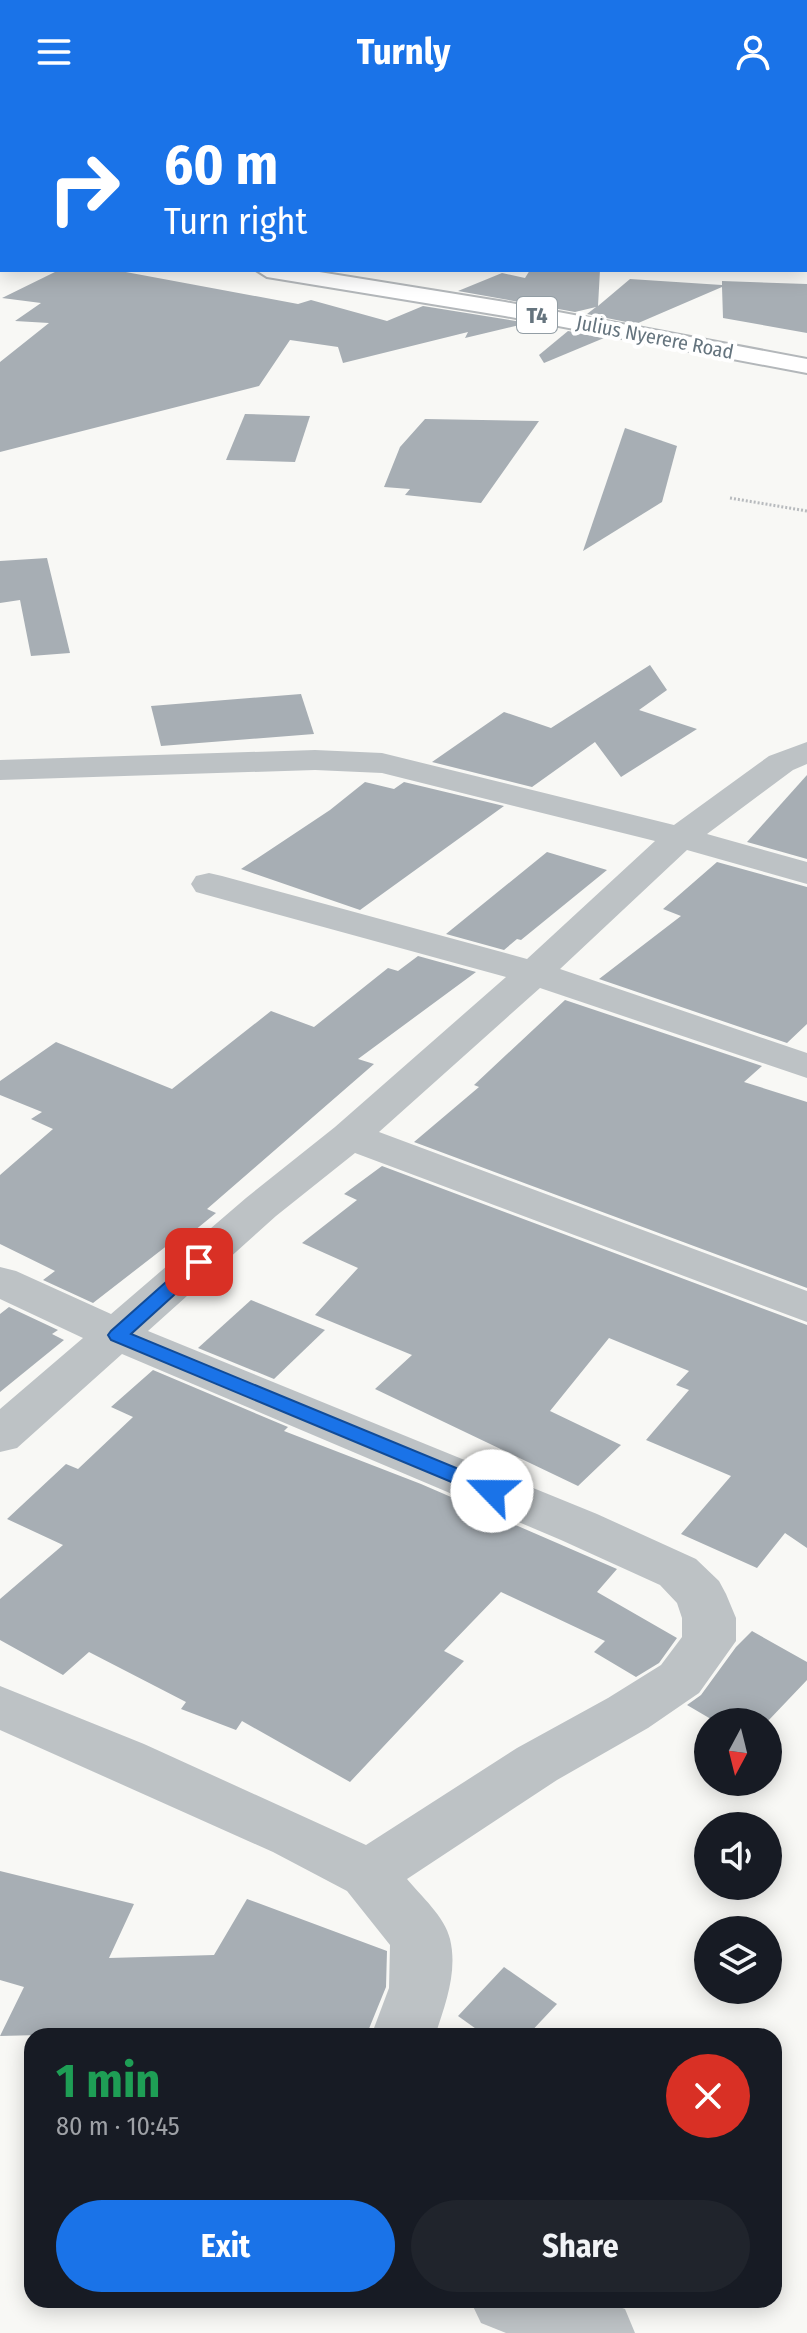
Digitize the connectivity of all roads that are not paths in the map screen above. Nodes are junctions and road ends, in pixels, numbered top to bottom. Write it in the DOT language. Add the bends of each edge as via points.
graph roads {
  1 [pos="279,272"];
  2 [pos="807,366"];
  3 [pos="807,752"];
  4 [pos="0,770"];
  5 [pos="680,837"];
  6 [pos="807,873"];
  7 [pos="209,884"];
  8 [pos="534,973"];
  9 [pos="807,1066"];
  10 [pos="350,1136"];
  11 [pos="0,1281"];
  12 [pos="807,1307"];
  13 [pos="117,1335"];
  14 [pos="0,1436"];
  15 [pos="0,1707"];
  16 [pos="368,1874"];
  17 [pos="406,2028"];
  18 [pos="528,2308"];
  19 [pos="600,2333"];
  1 -- 2 [label="highway, Julius Nyerere Road / T4"];
  3 -- 5 [label="street" via="781,763"];
  4 -- 5 [label="street" via="350,759 420,771"];
  5 -- 6 [label="street"];
  5 -- 8 [label="street"];
  7 -- 8 [label="street"];
  8 -- 9 [label="street"];
  8 -- 10 [label="street"];
  10 -- 12 [label="street"];
  10 -- 13 [label="street"];
  11 -- 13 [label="street"];
  13 -- 14 [label="street"];
  13 -- 16 [label="street" via="579,1527 678,1572 700,1594 709,1618 709,1641 680,1679"];
  15 -- 16 [label="street" via="195,1791"];
  16 -- 17 [label="street" via="420,1939 420,1988"];
  18 -- 19 [label="street"];
}
